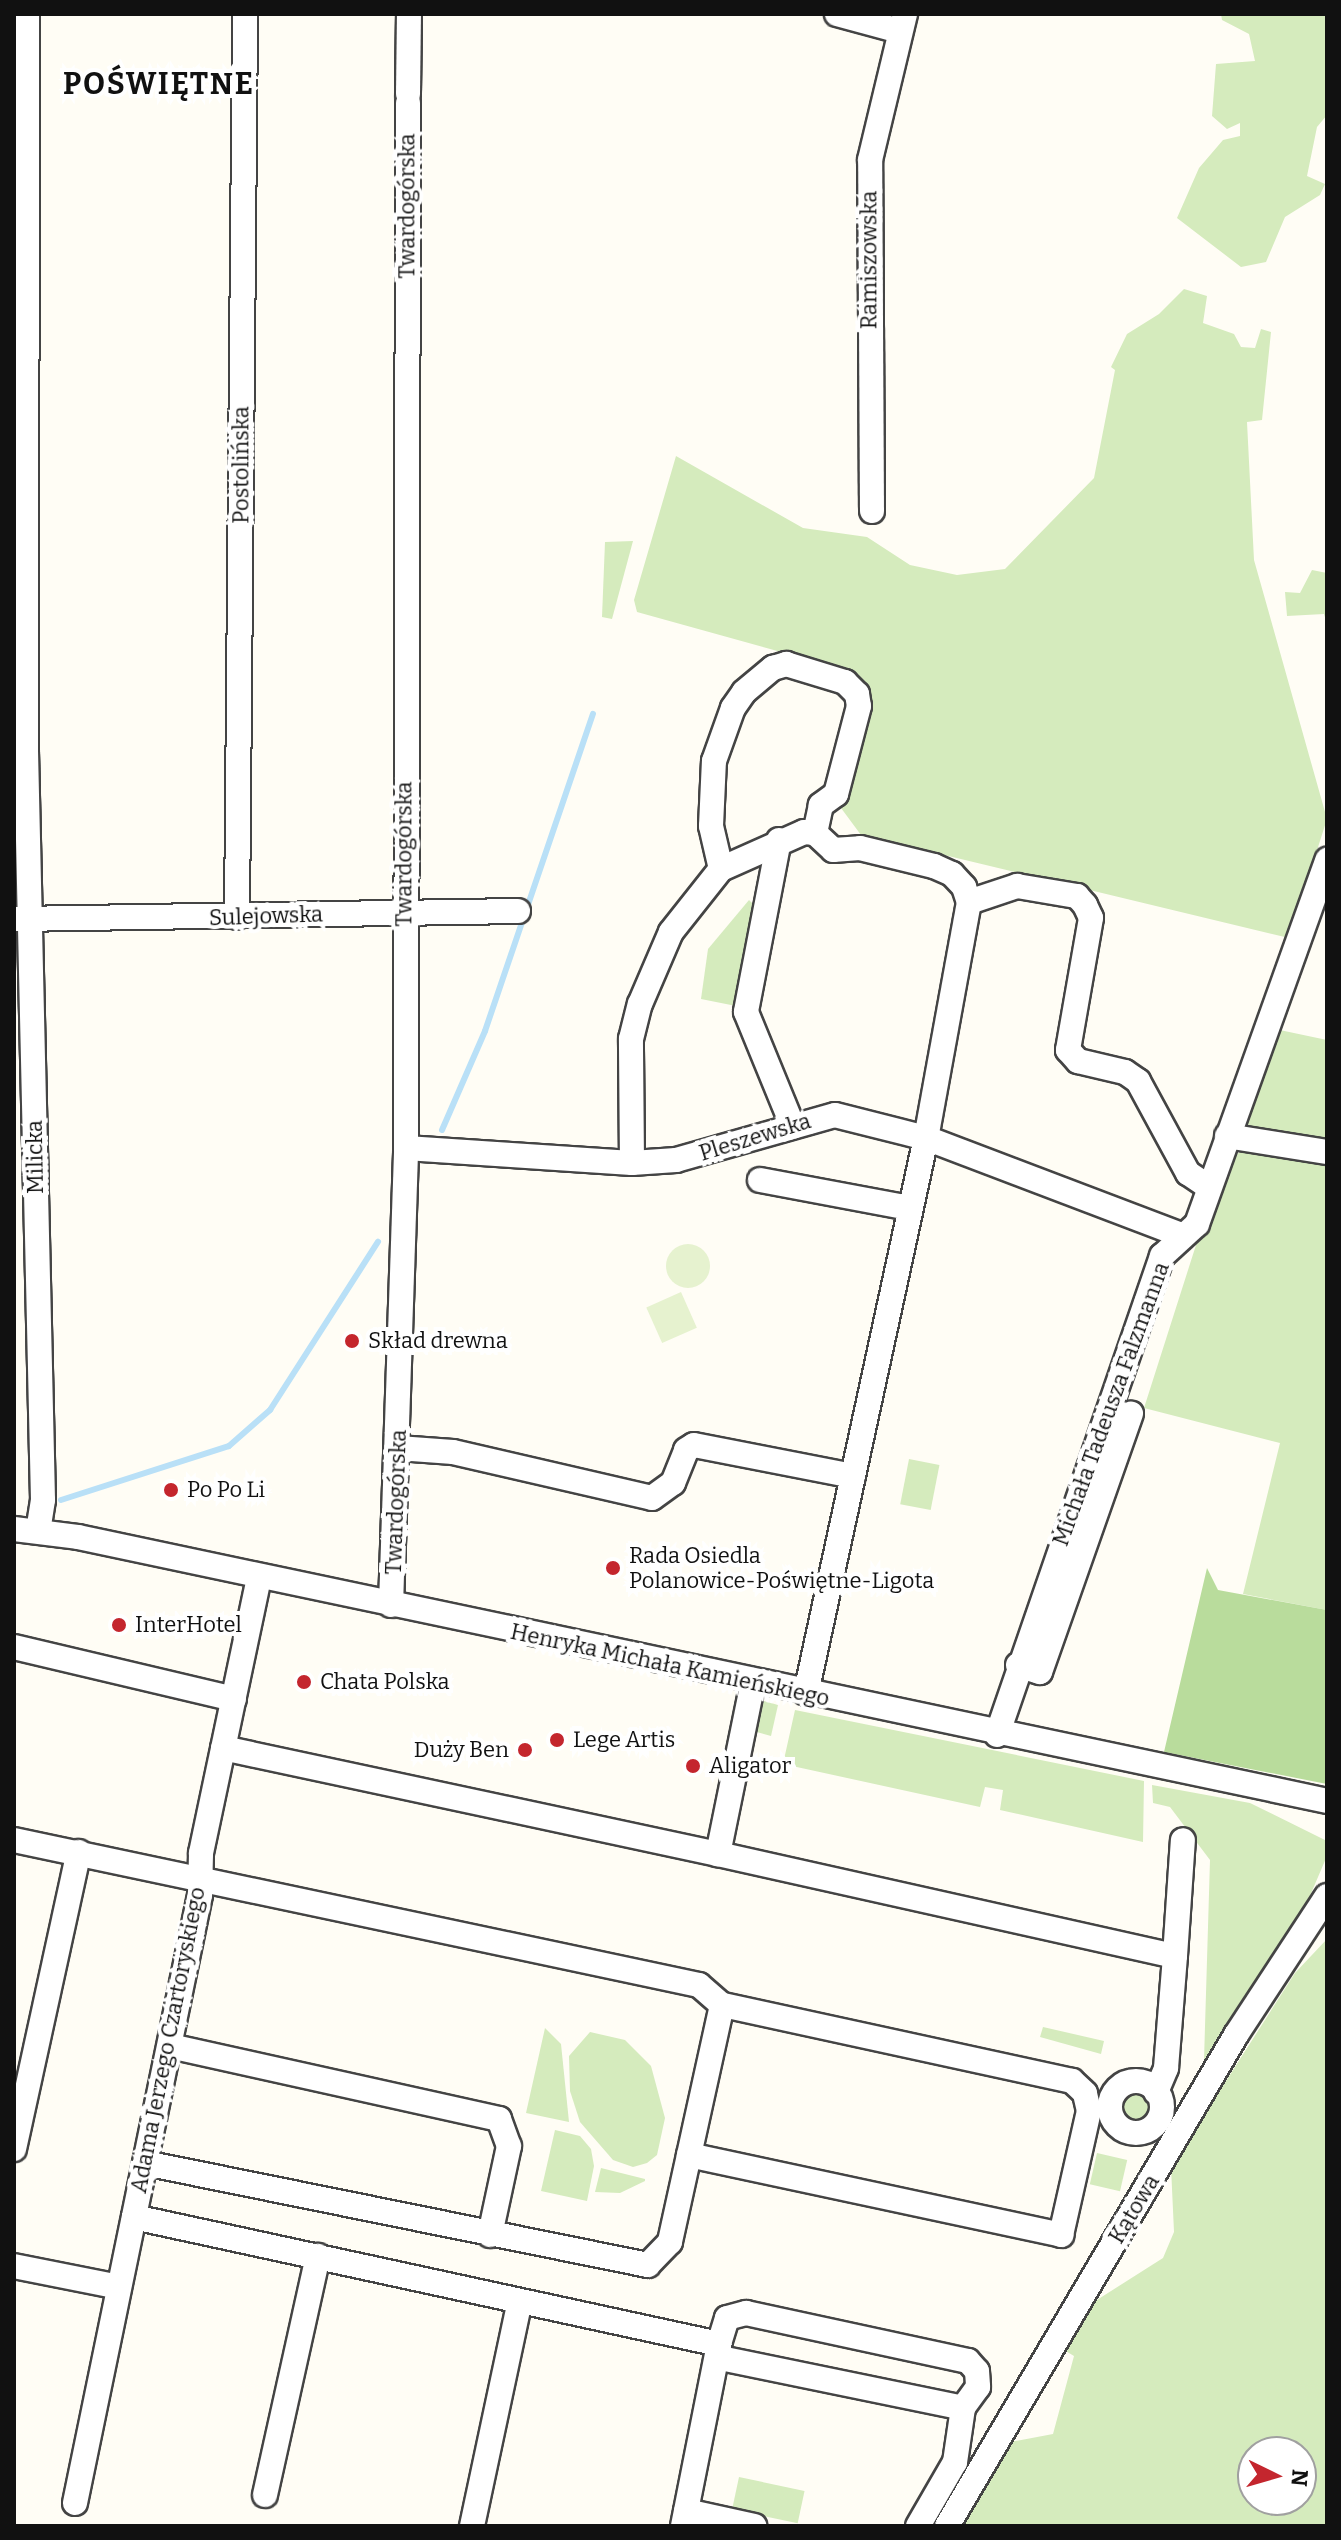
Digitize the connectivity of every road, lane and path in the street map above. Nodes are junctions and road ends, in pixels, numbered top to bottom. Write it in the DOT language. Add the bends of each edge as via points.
graph roads {
  1 [pos="27,14"];
  2 [pos="245,14"];
  3 [pos="409,14"];
  4 [pos="837,14"];
  5 [pos="903,22"];
  6 [pos="20,255"];
  7 [pos="872,511"];
  8 [pos="815,833"];
  9 [pos="779,840"];
  10 [pos="1327,860"];
  11 [pos="721,869"];
  12 [pos="969,902"];
  13 [pos="404,911"];
  14 [pos="518,911"];
  15 [pos="237,917"];
  16 [pos="22,919"];
  17 [pos="792,1124"];
  18 [pos="1227,1136"];
  19 [pos="926,1138"];
  20 [pos="406,1148"];
  21 [pos="1327,1152"];
  22 [pos="632,1163"];
  23 [pos="760,1180"];
  24 [pos="1209,1187"];
  25 [pos="910,1208"];
  26 [pos="1181,1235"];
  27 [pos="1131,1414"];
  28 [pos="398,1448"];
  29 [pos="853,1476"];
  30 [pos="26,1530"];
  31 [pos="259,1577"];
  32 [pos="391,1605"];
  33 [pos="14,1647"];
  34 [pos="1018,1665"];
  35 [pos="753,1682"];
  36 [pos="806,1693"];
  37 [pos="234,1699"];
  38 [pos="997,1735"];
  39 [pos="223,1748"];
  40 [pos="1327,1801"];
  41 [pos="14,1840"];
  42 [pos="1183,1840"];
  43 [pos="79,1852"];
  44 [pos="718,1854"];
  45 [pos="200,1876"];
  46 [pos="1327,1896"];
  47 [pos="1175,1956"];
  48 [pos="722,2005"];
  49 [pos="170,2046"];
  50 [pos="1156,2092"];
  51 [pos="14,2149"];
  52 [pos="689,2155"];
  53 [pos="145,2163"];
  54 [pos="134,2217"];
  55 [pos="490,2235"];
  56 [pos="318,2256"];
  57 [pos="14,2266"];
  58 [pos="119,2287"];
  59 [pos="519,2305"];
  60 [pos="719,2351"];
  61 [pos="963,2408"];
  62 [pos="265,2495"];
  63 [pos="75,2503"];
  64 [pos="685,2518"];
  65 [pos="472,2526"];
  66 [pos="754,2526"];
  67 [pos="918,2526"];
  68 [pos="947,2526"];
  1 -- 6 [label="street, Milicka"];
  2 -- 15 [label="street, Postolińska"];
  3 -- 13 [label="street, Twardogórska"];
  4 -- 5 [label="street"];
  5 -- 7 [label="street, Ramiszowska" via="870,160"];
  6 -- 16 [label="street, Milicka"];
  8 -- 9 [label="street"];
  8 -- 11 [label="street" via="821,805 836,794 859,706 857,694 845,682 786,664 766,672 738,700 714,761 711,826"];
  8 -- 12 [label="street" via="833,850 860,848 952,874"];
  9 -- 11 [label="street"];
  9 -- 17 [label="street" via="746,1024"];
  10 -- 18 [label="street, Michała Tadeusza Falzmanna"];
  11 -- 22 [label="street" via="671,932 640,1004 631,1039"];
  12 -- 19 [label="street"];
  12 -- 24 [label="street" via="1017,886 1077,896 1085,905 1091,918 1068,1050 1078,1061 1125,1072 1138,1081 1188,1173"];
  13 -- 14 [label="street, Sulejowska"];
  13 -- 15 [label="street, Sulejowska"];
  13 -- 20 [label="street, Twardogórska"];
  15 -- 16 [label="street, Sulejowska"];
  16 -- 30 [label="street, Milicka" via="43,1500"];
  17 -- 19 [label="street, Pleszewska" via="835,1115"];
  17 -- 22 [label="street, Pleszewska" via="676,1160"];
  18 -- 21 [label="street"];
  18 -- 24 [label="street, Michała Tadeusza Falzmanna"];
  19 -- 25 [label="street"];
  19 -- 26 [label="street, Pleszewska"];
  20 -- 22 [label="street, Pleszewska"];
  20 -- 28 [label="street, Twardogórska"];
  23 -- 25 [label="street"];
  24 -- 26 [label="street, Michała Tadeusza Falzmanna" via="1197,1224"];
  25 -- 29 [label="street"];
  26 -- 34 [label="street, Michała Tadeusza Falzmanna" via="1162,1256"];
  27 -- 34 [label="street" via="1040,1672"];
  28 -- 29 [label="street" via="453,1452 652,1498 673,1483 686,1450 694,1445"];
  28 -- 32 [label="street, Twardogórska"];
  29 -- 36 [label="street"];
  30 -- 31 [label="street, Henryka Michała Kamieńskiego"];
  31 -- 32 [label="street, Henryka Michała Kamieńskiego"];
  31 -- 37 [label="street, Adama Jerzego Czartoryskiego"];
  32 -- 35 [label="street, Henryka Michała Kamieńskiego"];
  33 -- 37 [label="street"];
  34 -- 38 [label="street, Michała Tadeusza Falzmanna"];
  35 -- 36 [label="street, Henryka Michała Kamieńskiego"];
  35 -- 44 [label="street"];
  36 -- 38 [label="street, Henryka Michała Kamieńskiego"];
  37 -- 39 [label="street, Adama Jerzego Czartoryskiego"];
  38 -- 40 [label="street, Henryka Michała Kamieńskiego"];
  39 -- 44 [label="street"];
  39 -- 45 [label="street, Adama Jerzego Czartoryskiego"];
  41 -- 43 [label="street"];
  42 -- 47 [label="street"];
  43 -- 45 [label="street"];
  43 -- 51 [label="street"];
  44 -- 47 [label="street"];
  45 -- 48 [label="street" via="699,1985"];
  45 -- 49 [label="street, Adama Jerzego Czartoryskiego"];
  46 -- 68 [label="street, Kątowa" via="1236,2035"];
  47 -- 50 [label="street" via="1166,2068"];
  48 -- 52 [label="street"];
  48 -- 52 [label="street" via="1072,2081 1085,2093 1089,2109 1061,2235"];
  49 -- 53 [label="street, Adama Jerzego Czartoryskiego"];
  49 -- 55 [label="street" via="499,2119 509,2146"];
  52 -- 55 [label="street" via="670,2242 648,2265"];
  53 -- 54 [label="street, Adama Jerzego Czartoryskiego"];
  53 -- 55 [label="street"];
  54 -- 56 [label="street"];
  54 -- 58 [label="street, Adama Jerzego Czartoryskiego"];
  56 -- 59 [label="street" via="478,2290"];
  56 -- 62 [label="street"];
  57 -- 58 [label="street"];
  58 -- 63 [label="street, Adama Jerzego Czartoryskiego"];
  59 -- 60 [label="street"];
  59 -- 65 [label="street"];
  60 -- 61 [label="street"];
  60 -- 61 [label="street" via="727,2318 746,2313 950,2354 977,2371 978,2387"];
  60 -- 64 [label="street"];
  61 -- 67 [label="street" via="955,2462"];
  64 -- 66 [label="street"];
}
